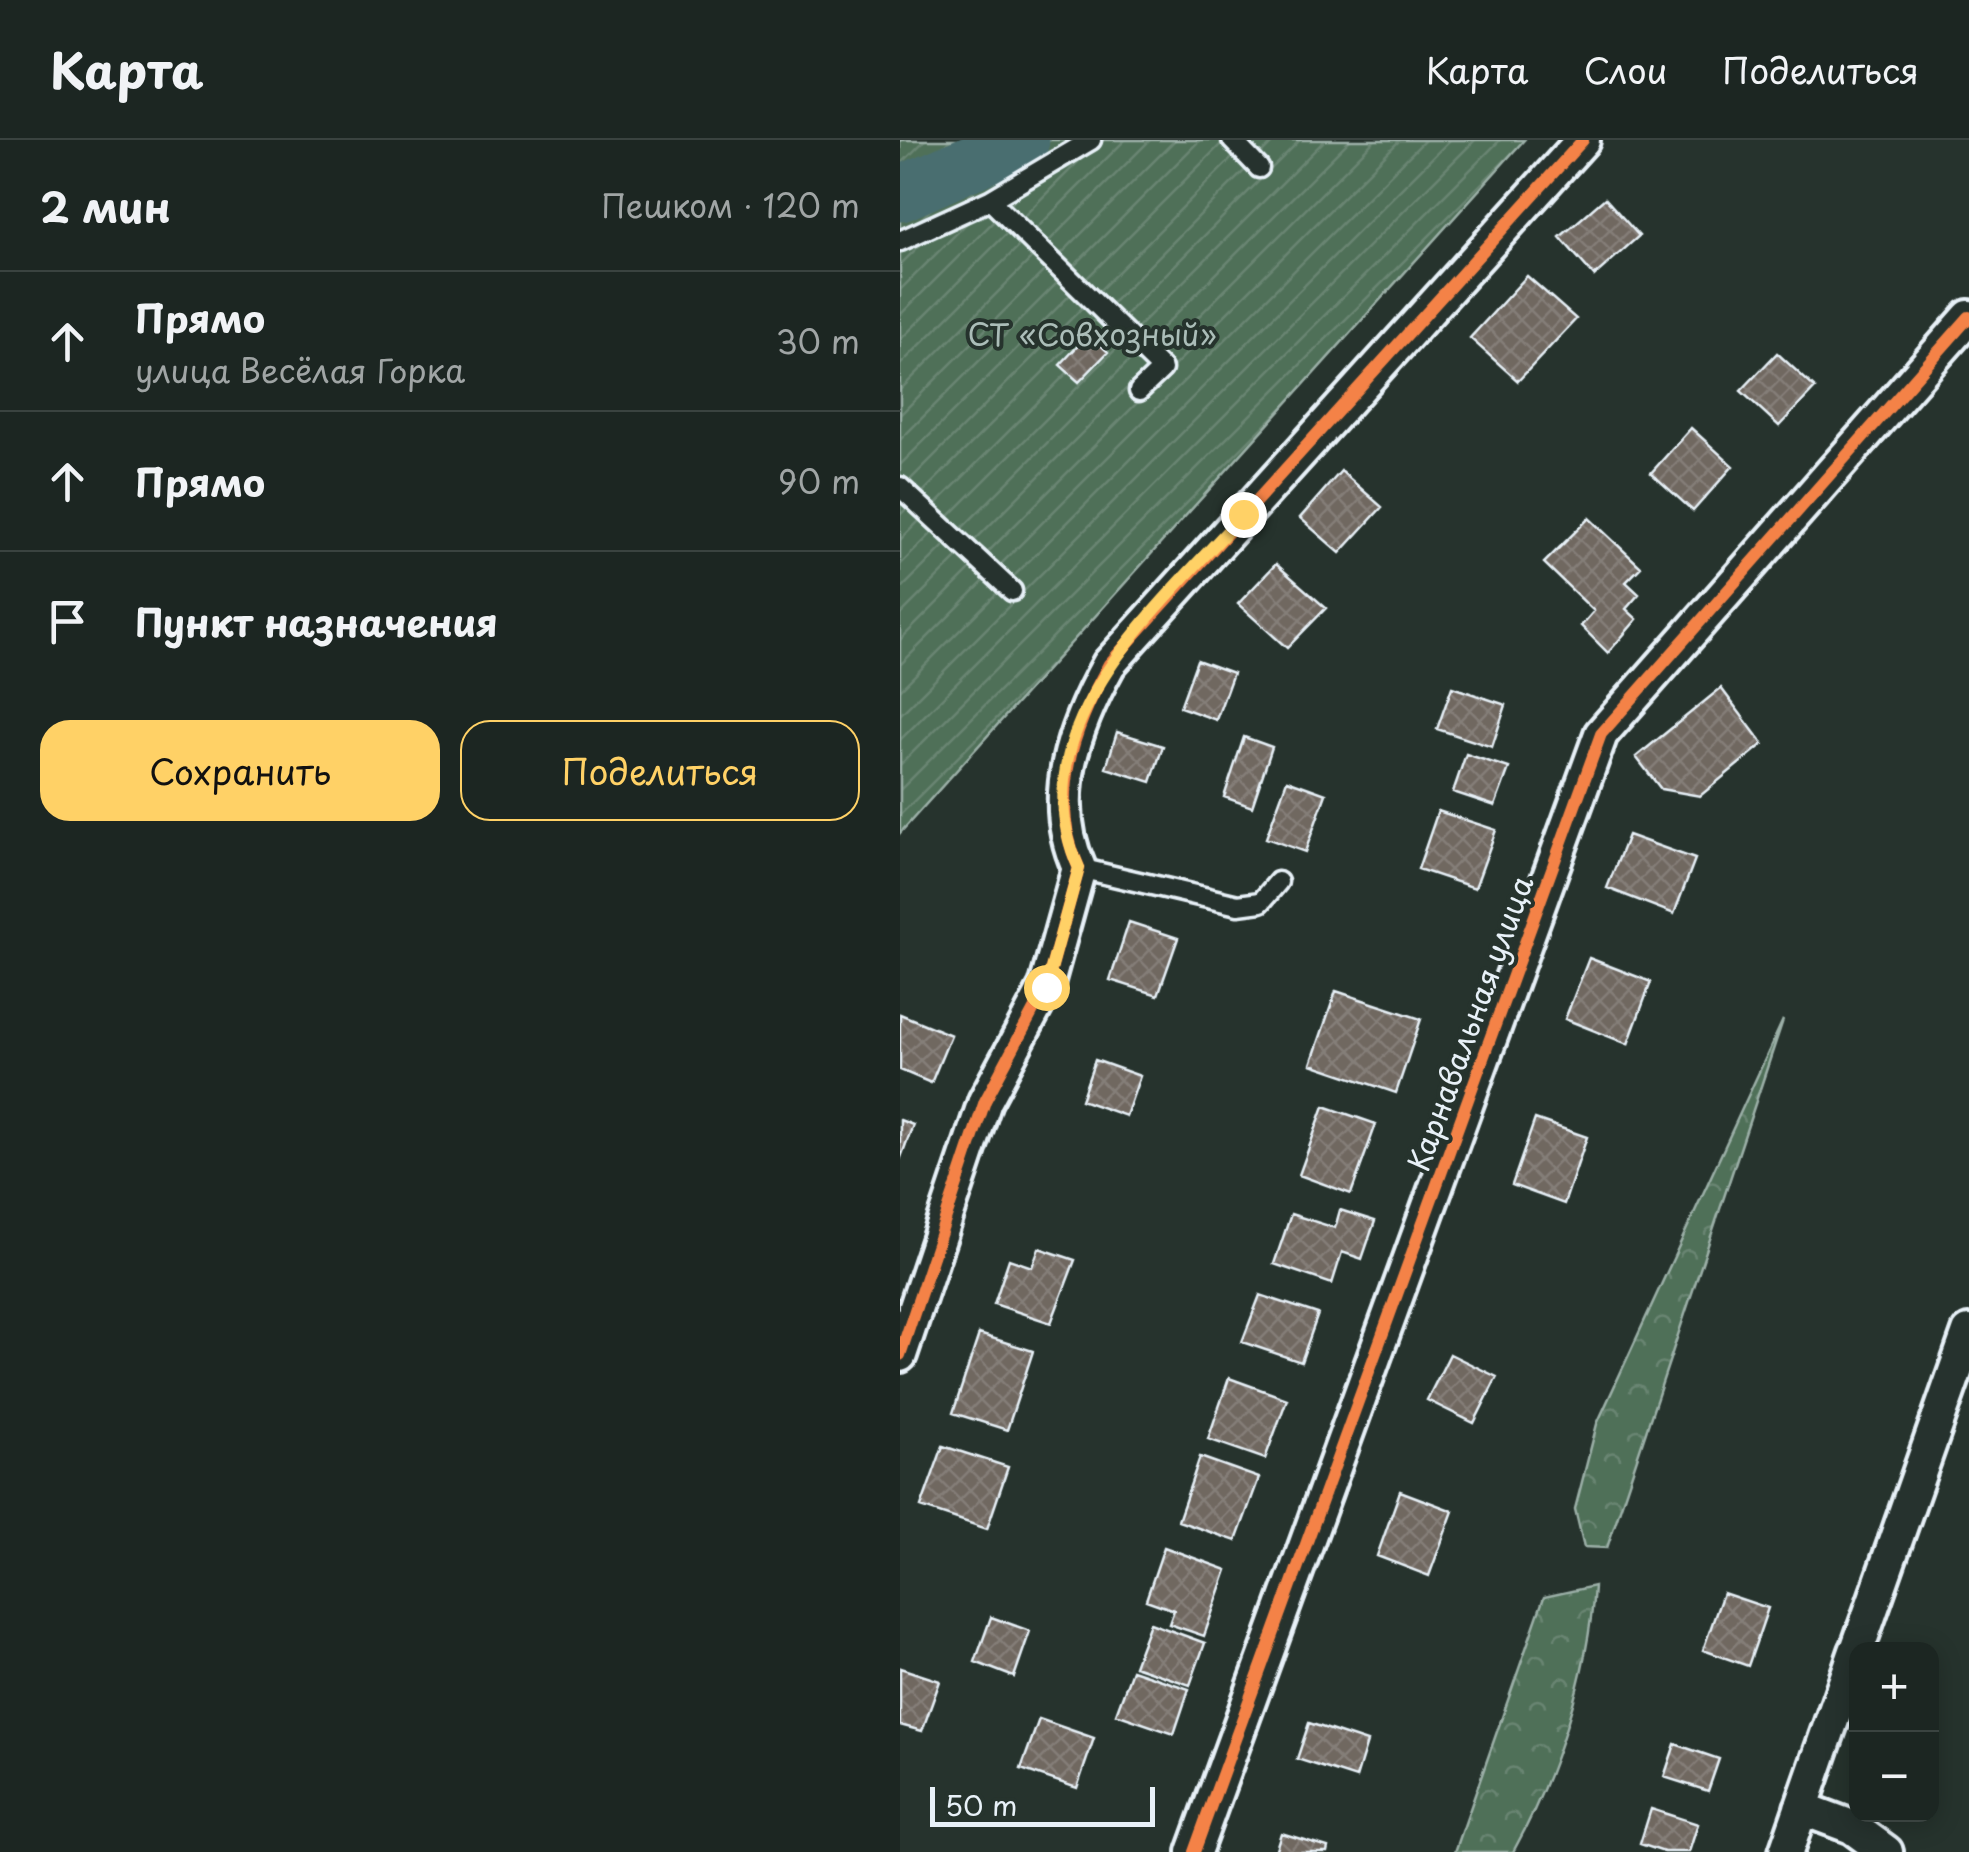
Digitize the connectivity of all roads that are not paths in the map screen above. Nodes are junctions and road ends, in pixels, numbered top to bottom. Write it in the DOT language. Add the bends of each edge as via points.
graph roads {
  1 [pos="1091,140"];
  2 [pos="1232,140"];
  3 [pos="1583,140"];
  4 [pos="1259,168"];
  5 [pos="990,200"];
  6 [pos="900,242"];
  7 [pos="1969,317"];
  8 [pos="1138,391"];
  9 [pos="900,487"];
  10 [pos="1012,591"];
  11 [pos="1079,868"];
  12 [pos="1278,882"];
  13 [pos="1969,1332"];
  14 [pos="900,1355"];
  15 [pos="1860,1642"];
  16 [pos="1849,1673"];
  17 [pos="1801,1808"];
  18 [pos="1194,1852"];
  19 [pos="1786,1852"];
  20 [pos="1886,1852"];
  1 -- 5 [label="lane"];
  2 -- 4 [label="lane"];
  3 -- 11 [label="street" via="1109,664 1070,749 1066,840"];
  5 -- 6 [label="lane"];
  5 -- 8 [label="lane" via="1162,370"];
  7 -- 18 [label="street, Карнавальная улица" via="1601,734"];
  9 -- 10 [label="lane"];
  11 -- 12 [label="lane" via="1238,905 1261,902"];
  11 -- 14 [label="street" via="1046,987 985,1100"];
  13 -- 15 [label="street"];
  16 -- 17 [label="street"];
  17 -- 19 [label="street"];
  17 -- 20 [label="street" via="1852,1827"];
}
